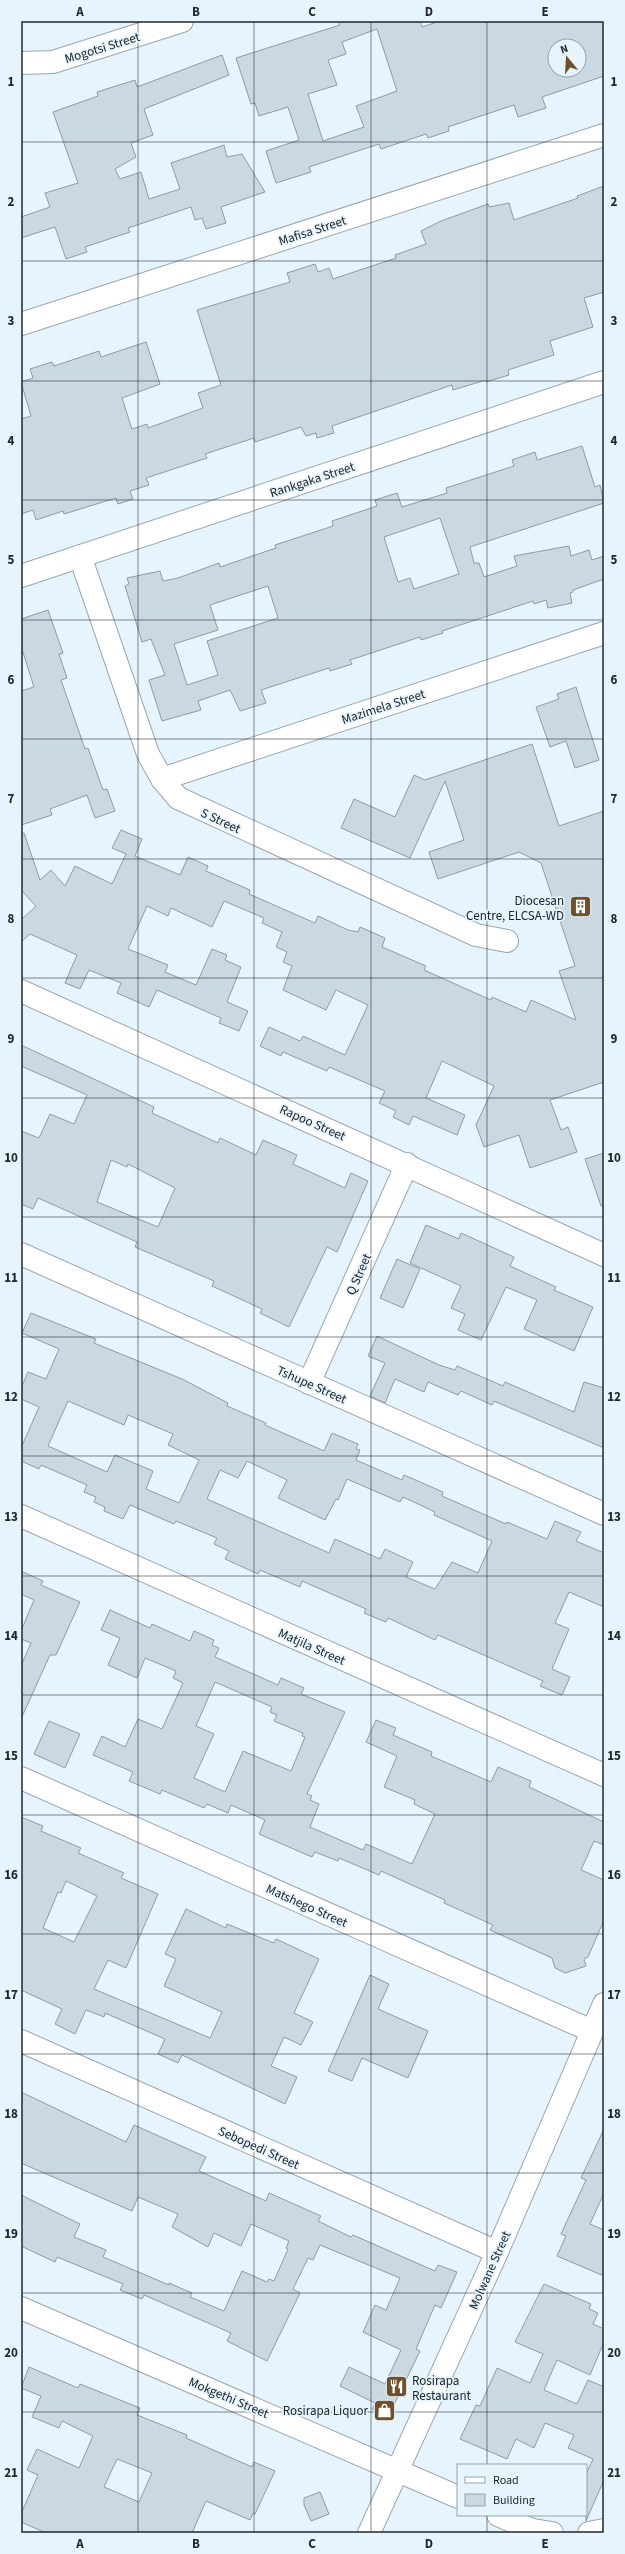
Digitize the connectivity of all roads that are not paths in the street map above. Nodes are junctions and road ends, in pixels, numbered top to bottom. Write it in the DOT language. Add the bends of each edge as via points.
graph roads {
  1 [pos="182,21"];
  2 [pos="21,63"];
  3 [pos="604,135"];
  4 [pos="21,324"];
  5 [pos="604,382"];
  6 [pos="80,556"];
  7 [pos="21,576"];
  8 [pos="604,633"];
  9 [pos="162,779"];
  10 [pos="507,941"];
  11 [pos="21,991"];
  12 [pos="407,1164"];
  13 [pos="21,1254"];
  14 [pos="604,1255"];
  15 [pos="309,1383"];
  16 [pos="604,1514"];
  17 [pos="21,1516"];
  18 [pos="604,1775"];
  19 [pos="21,1778"];
  20 [pos="604,2004"];
  21 [pos="592,2031"];
  22 [pos="21,2041"];
  23 [pos="497,2252"];
  24 [pos="21,2308"];
  25 [pos="397,2470"];
  26 [pos="457,2497"];
  27 [pos="500,2516"];
  28 [pos="604,2530"];
  29 [pos="540,2532"];
  30 [pos="369,2533"];
  31 [pos="589,2533"];
  1 -- 2 [label="street, Mogotsi Street" via="53,62"];
  3 -- 4 [label="street, Mafisa Street"];
  5 -- 6 [label="street, Rankgaka Street"];
  6 -- 7 [label="street, Rankgaka Street"];
  6 -- 9 [label="street, S Street" via="148,754"];
  8 -- 9 [label="street, Mazimela Street"];
  9 -- 10 [label="street, S Street" via="178,798 200,810 476,935"];
  11 -- 12 [label="street, Rapoo Street"];
  12 -- 14 [label="street, Rapoo Street"];
  12 -- 15 [label="street, Q Street"];
  13 -- 15 [label="street, Tshupe Street"];
  15 -- 16 [label="street, Tshupe Street"];
  17 -- 18 [label="street, Matjila Street"];
  19 -- 21 [label="street, Matshego Street"];
  20 -- 21 [label="street, Molwane Street"];
  21 -- 23 [label="street, Molwane Street"];
  22 -- 23 [label="street, Sebopedi Street"];
  23 -- 25 [label="street, Molwane Street"];
  24 -- 25 [label="street, Mokgethi Street"];
  25 -- 26 [label="street, Mokgethi Street"];
  25 -- 30 [label="street, Molwane Street"];
  27 -- 29 [label="street"];
  28 -- 31 [label="street"];
}
